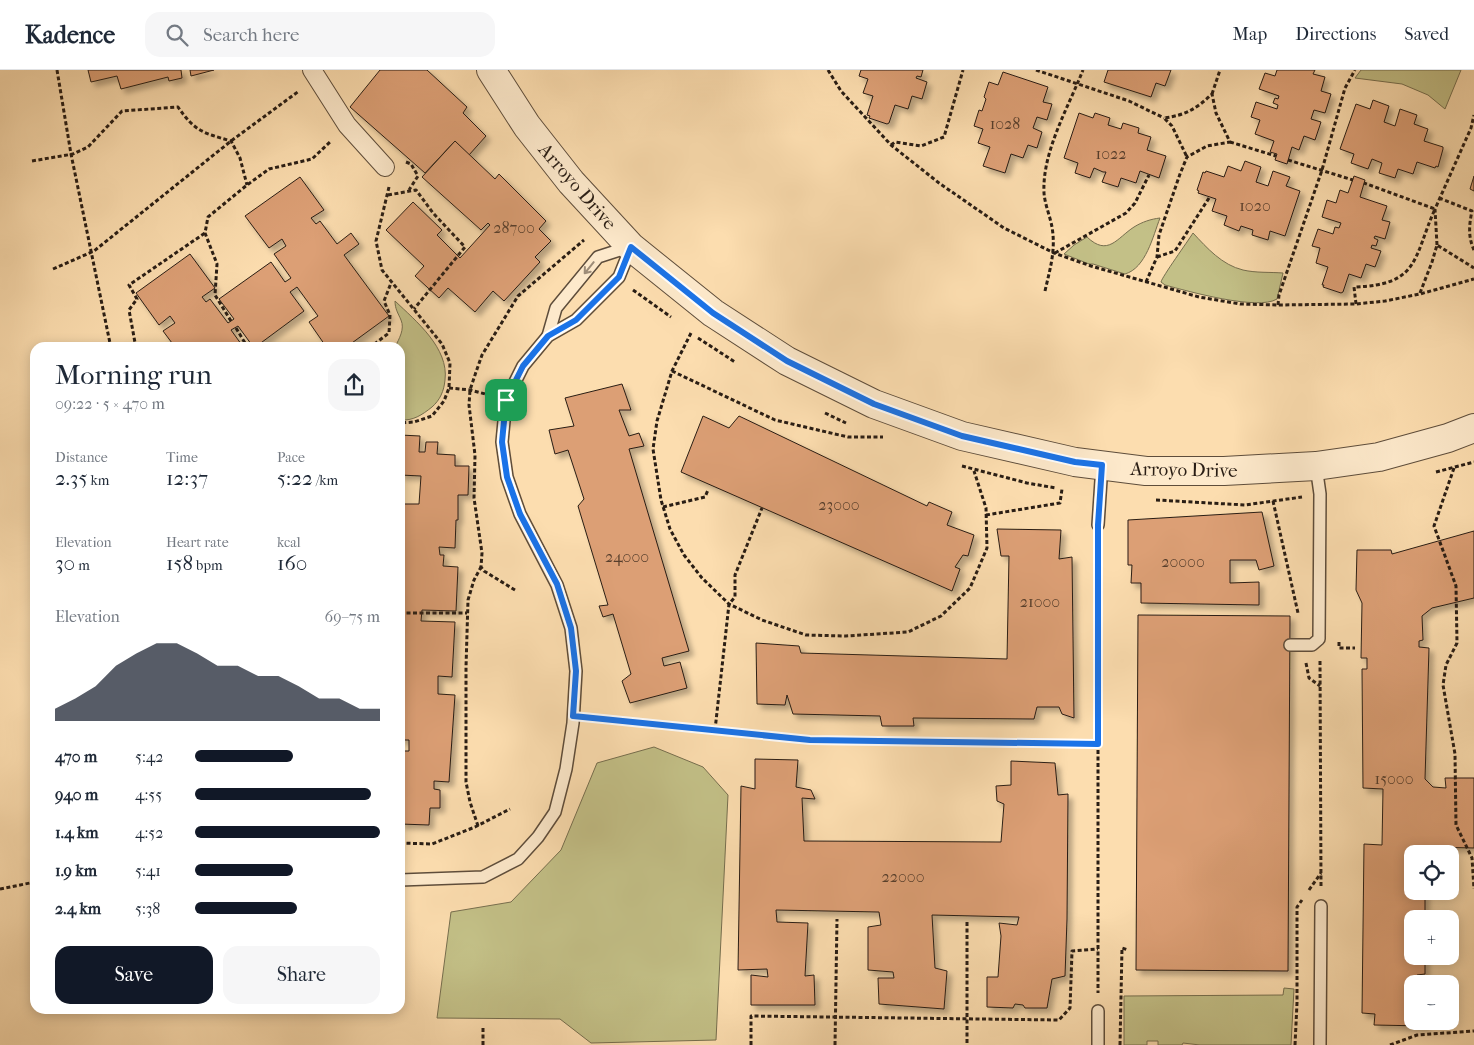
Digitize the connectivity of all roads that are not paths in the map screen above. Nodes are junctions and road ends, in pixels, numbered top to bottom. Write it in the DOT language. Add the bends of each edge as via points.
graph roads {
  1 [pos="491,70"];
  2 [pos="315,74"];
  3 [pos="385,167"];
  4 [pos="631,247"];
  5 [pos="548,336"];
  6 [pos="1474,428"];
  7 [pos="1102,465"];
  8 [pos="1316,466"];
  9 [pos="1098,525"];
  10 [pos="1290,645"];
  11 [pos="405,880"];
  12 [pos="1321,906"];
  13 [pos="1098,1011"];
  14 [pos="1098,1045"];
  15 [pos="1320,1045"];
  1 -- 4 [label="street, Arroyo Drive" via="527,126 571,182"];
  2 -- 3 [label="street" via="347,125"];
  4 -- 5 [label="lane" via="619,277 576,320"];
  4 -- 5 [label="lane, one-way" via="598,256 556,308"];
  4 -- 7 [label="street, Arroyo Drive" via="721,318 787,361 874,404 962,436 1075,462"];
  5 -- 11 [label="lane" via="523,366 506,400 502,442 507,477 520,514 557,584 571,628 576,671 573,716 566,769 555,812 518,860 483,877"];
  6 -- 8 [label="street, Arroyo Drive" via="1379,457"];
  7 -- 8 [label="street, Arroyo Drive" via="1146,471"];
  7 -- 9 [label="lane"];
  8 -- 10 [label="lane" via="1320,494 1319,639 1312,645"];
  12 -- 15 [label="lane"];
  13 -- 14 [label="lane"];
}
